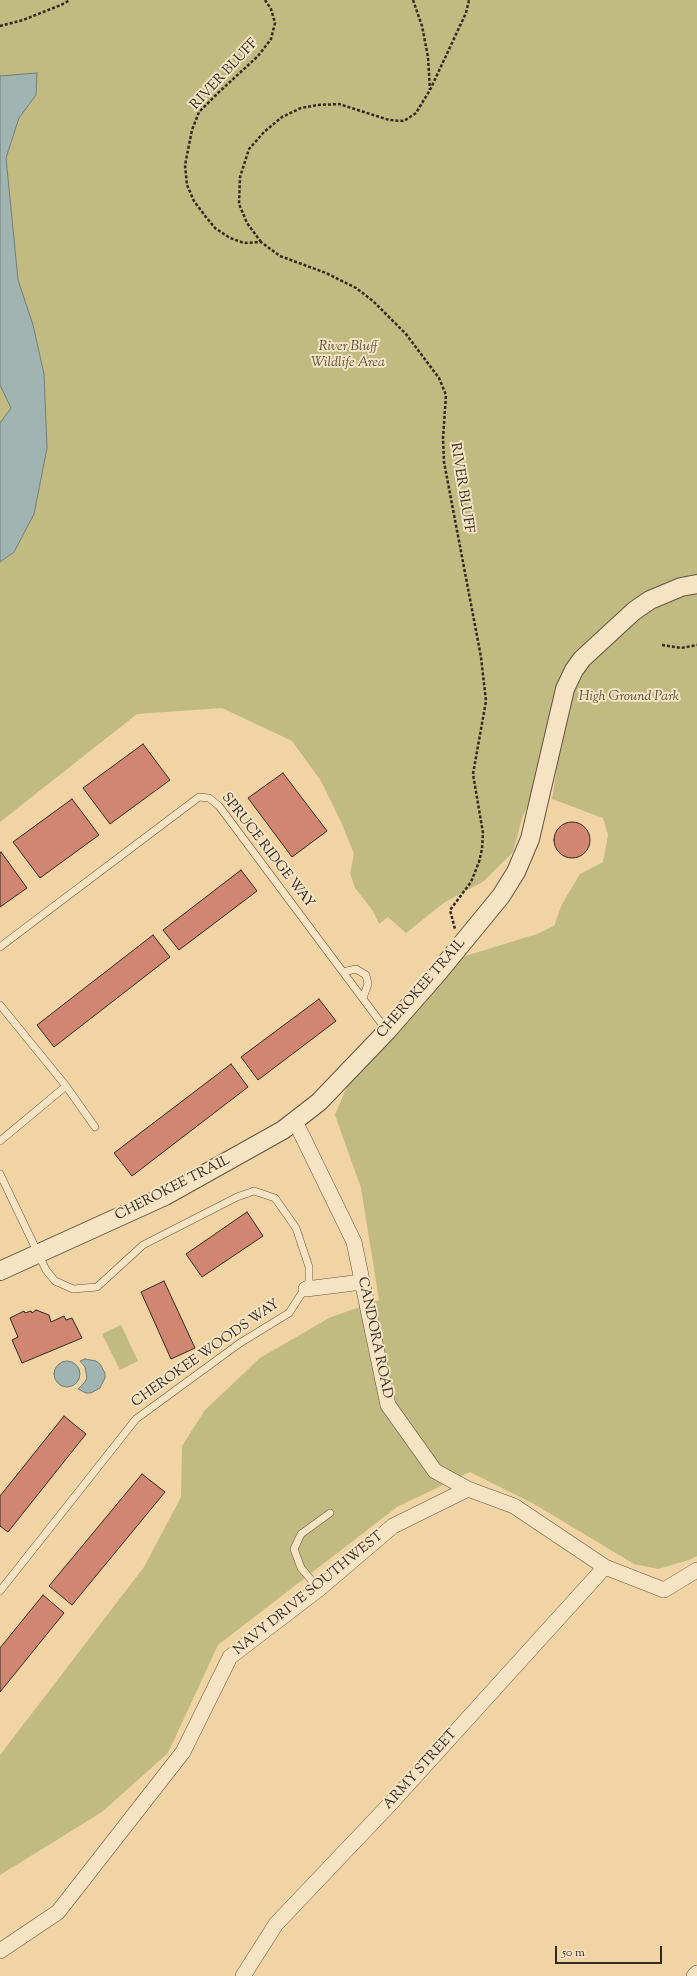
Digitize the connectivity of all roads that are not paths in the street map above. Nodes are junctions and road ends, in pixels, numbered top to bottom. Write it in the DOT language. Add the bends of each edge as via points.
graph roads {
  1 [pos="697,584"];
  2 [pos="0,947"];
  3 [pos="343,972"];
  4 [pos="363,998"];
  5 [pos="0,1004"];
  6 [pos="387,1031"];
  7 [pos="66,1086"];
  8 [pos="295,1121"];
  9 [pos="95,1127"];
  10 [pos="0,1141"];
  11 [pos="0,1174"];
  12 [pos="38,1254"];
  13 [pos="0,1271"];
  14 [pos="362,1282"];
  15 [pos="306,1289"];
  16 [pos="468,1489"];
  17 [pos="330,1513"];
  18 [pos="605,1568"];
  19 [pos="697,1570"];
  20 [pos="319,1589"];
  21 [pos="0,1591"];
  22 [pos="0,1951"];
  23 [pos="697,1973"];
  24 [pos="243,1976"];
  25 [pos="694,1976"];
  1 -- 6 [label="street, CHEROKEE TRAIL" via="681,587 650,600 634,611 582,659 574,670 565,688 530,839 522,860 501,896"];
  2 -- 3 [label="lane, SPRUCE RIDGE WAY" via="199,797 209,798 218,806"];
  3 -- 4 [label="lane, SPRUCE RIDGE WAY"];
  3 -- 4 [label="lane" via="356,969 366,975 368,984"];
  4 -- 6 [label="lane, SPRUCE RIDGE WAY"];
  5 -- 7 [label="lane"];
  6 -- 8 [label="street, CHEROKEE TRAIL" via="319,1102"];
  7 -- 9 [label="lane"];
  7 -- 10 [label="lane"];
  8 -- 12 [label="street, CHEROKEE TRAIL" via="160,1199"];
  8 -- 14 [label="street, CANDORA ROAD" via="354,1242"];
  11 -- 12 [label="lane, CHEROKEE WOODS WAY"];
  12 -- 13 [label="street, CHEROKEE TRAIL"];
  12 -- 15 [label="lane, CHEROKEE WOODS WAY" via="55,1281 73,1289 97,1287 144,1245 237,1197 254,1191 275,1198 296,1228 309,1267 309,1282"];
  14 -- 15 [label="street"];
  14 -- 16 [label="street, CANDORA ROAD" via="388,1405 435,1471"];
  15 -- 21 [label="lane, CHEROKEE WOODS WAY" via="289,1313 240,1343 136,1419"];
  16 -- 18 [label="street, CANDORA ROAD" via="514,1506"];
  16 -- 20 [label="street, NAVY DRIVE SOUTHWEST" via="393,1526"];
  17 -- 20 [label="lane" via="301,1534 294,1549 300,1568"];
  18 -- 19 [label="street, CANDORA ROAD" via="664,1590"];
  18 -- 24 [label="street, ARMY STREET" via="392,1802 276,1924"];
  20 -- 22 [label="street, NAVY DRIVE SOUTHWEST" via="230,1657 183,1752 58,1912"];
  23 -- 25 [label="street"];
}
